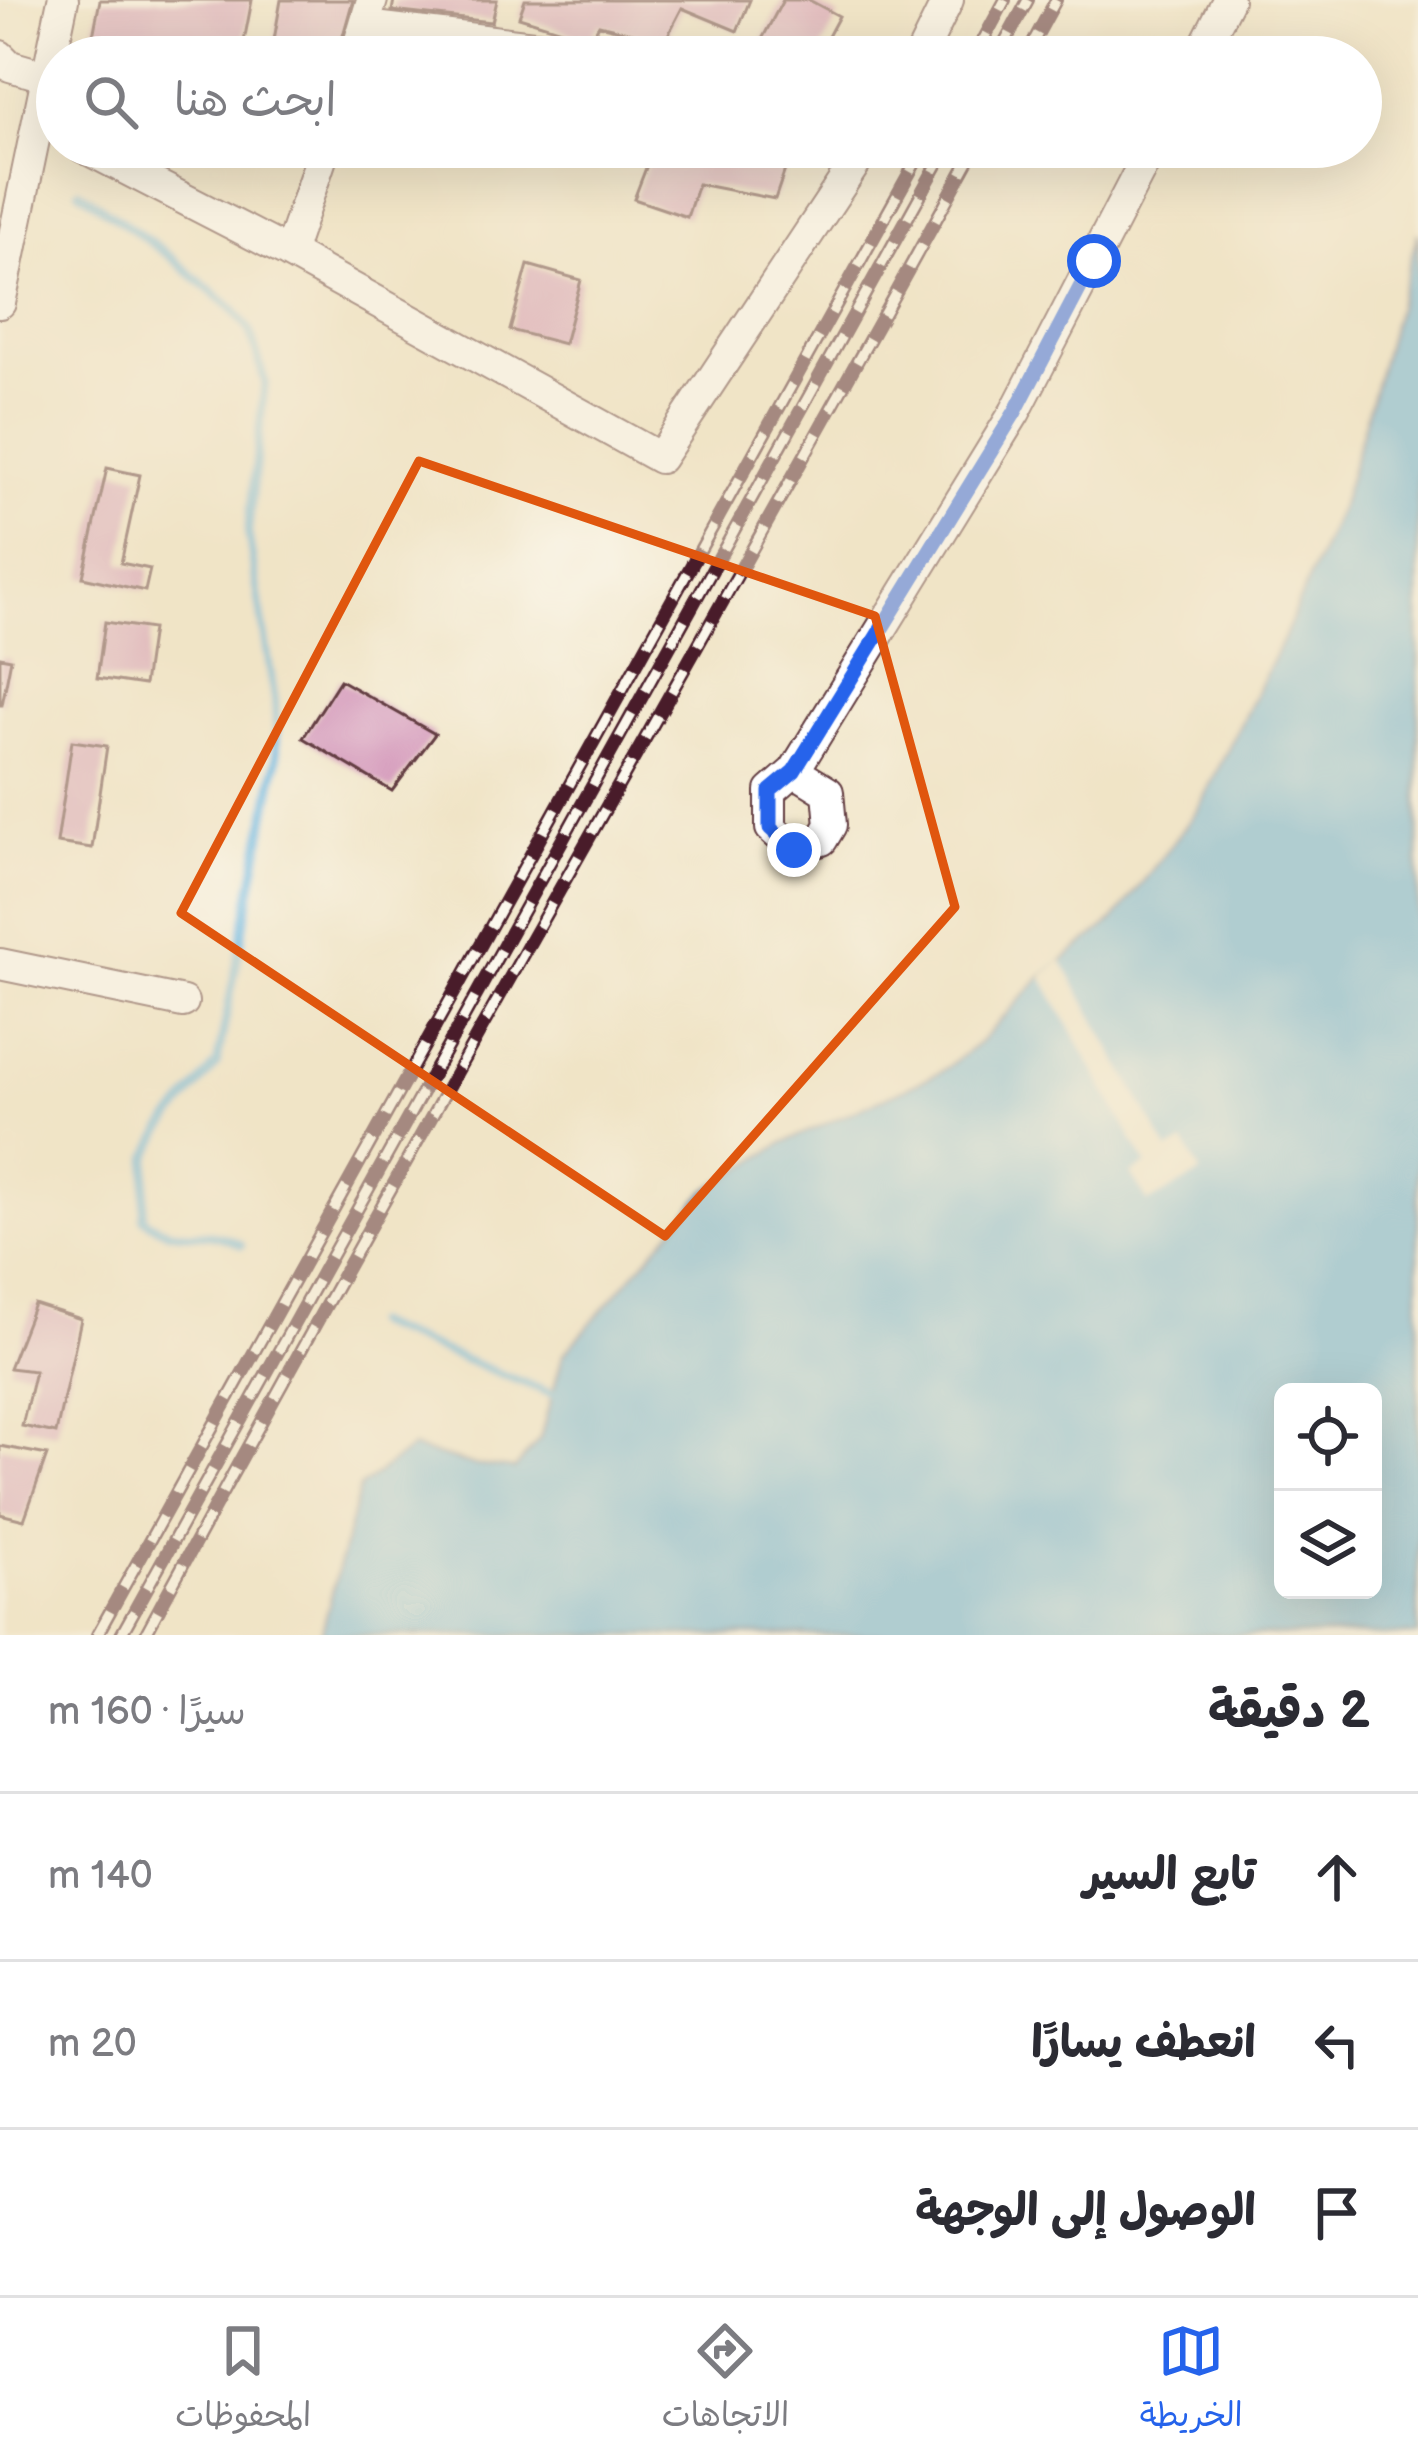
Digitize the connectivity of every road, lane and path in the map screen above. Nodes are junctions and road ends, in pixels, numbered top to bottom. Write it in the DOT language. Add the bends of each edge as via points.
graph roads {
  1 [pos="63,0"];
  2 [pos="948,0"];
  3 [pos="1228,0"];
  4 [pos="369,13"];
  5 [pos="56,36"];
  6 [pos="504,36"];
  7 [pos="930,36"];
  8 [pos="1210,36"];
  9 [pos="0,56"];
  10 [pos="36,74"];
  11 [pos="37,168"];
  12 [pos="124,168"];
  13 [pos="318,168"];
  14 [pos="852,168"];
  15 [pos="1141,168"];
  16 [pos="290,253"];
  17 [pos="0,304"];
  18 [pos="794,771"];
  19 [pos="0,964"];
  20 [pos="183,1002"];
  1 -- 5 [label="street"];
  2 -- 7 [label="street"];
  3 -- 8 [label="street"];
  4 -- 6 [label="street"];
  9 -- 10 [label="street"];
  11 -- 17 [label="street"];
  12 -- 16 [label="street"];
  13 -- 16 [label="street"];
  14 -- 16 [label="street" via="660,458"];
  15 -- 18 [label="street" via="1015,412"];
  19 -- 20 [label="street"];
}
